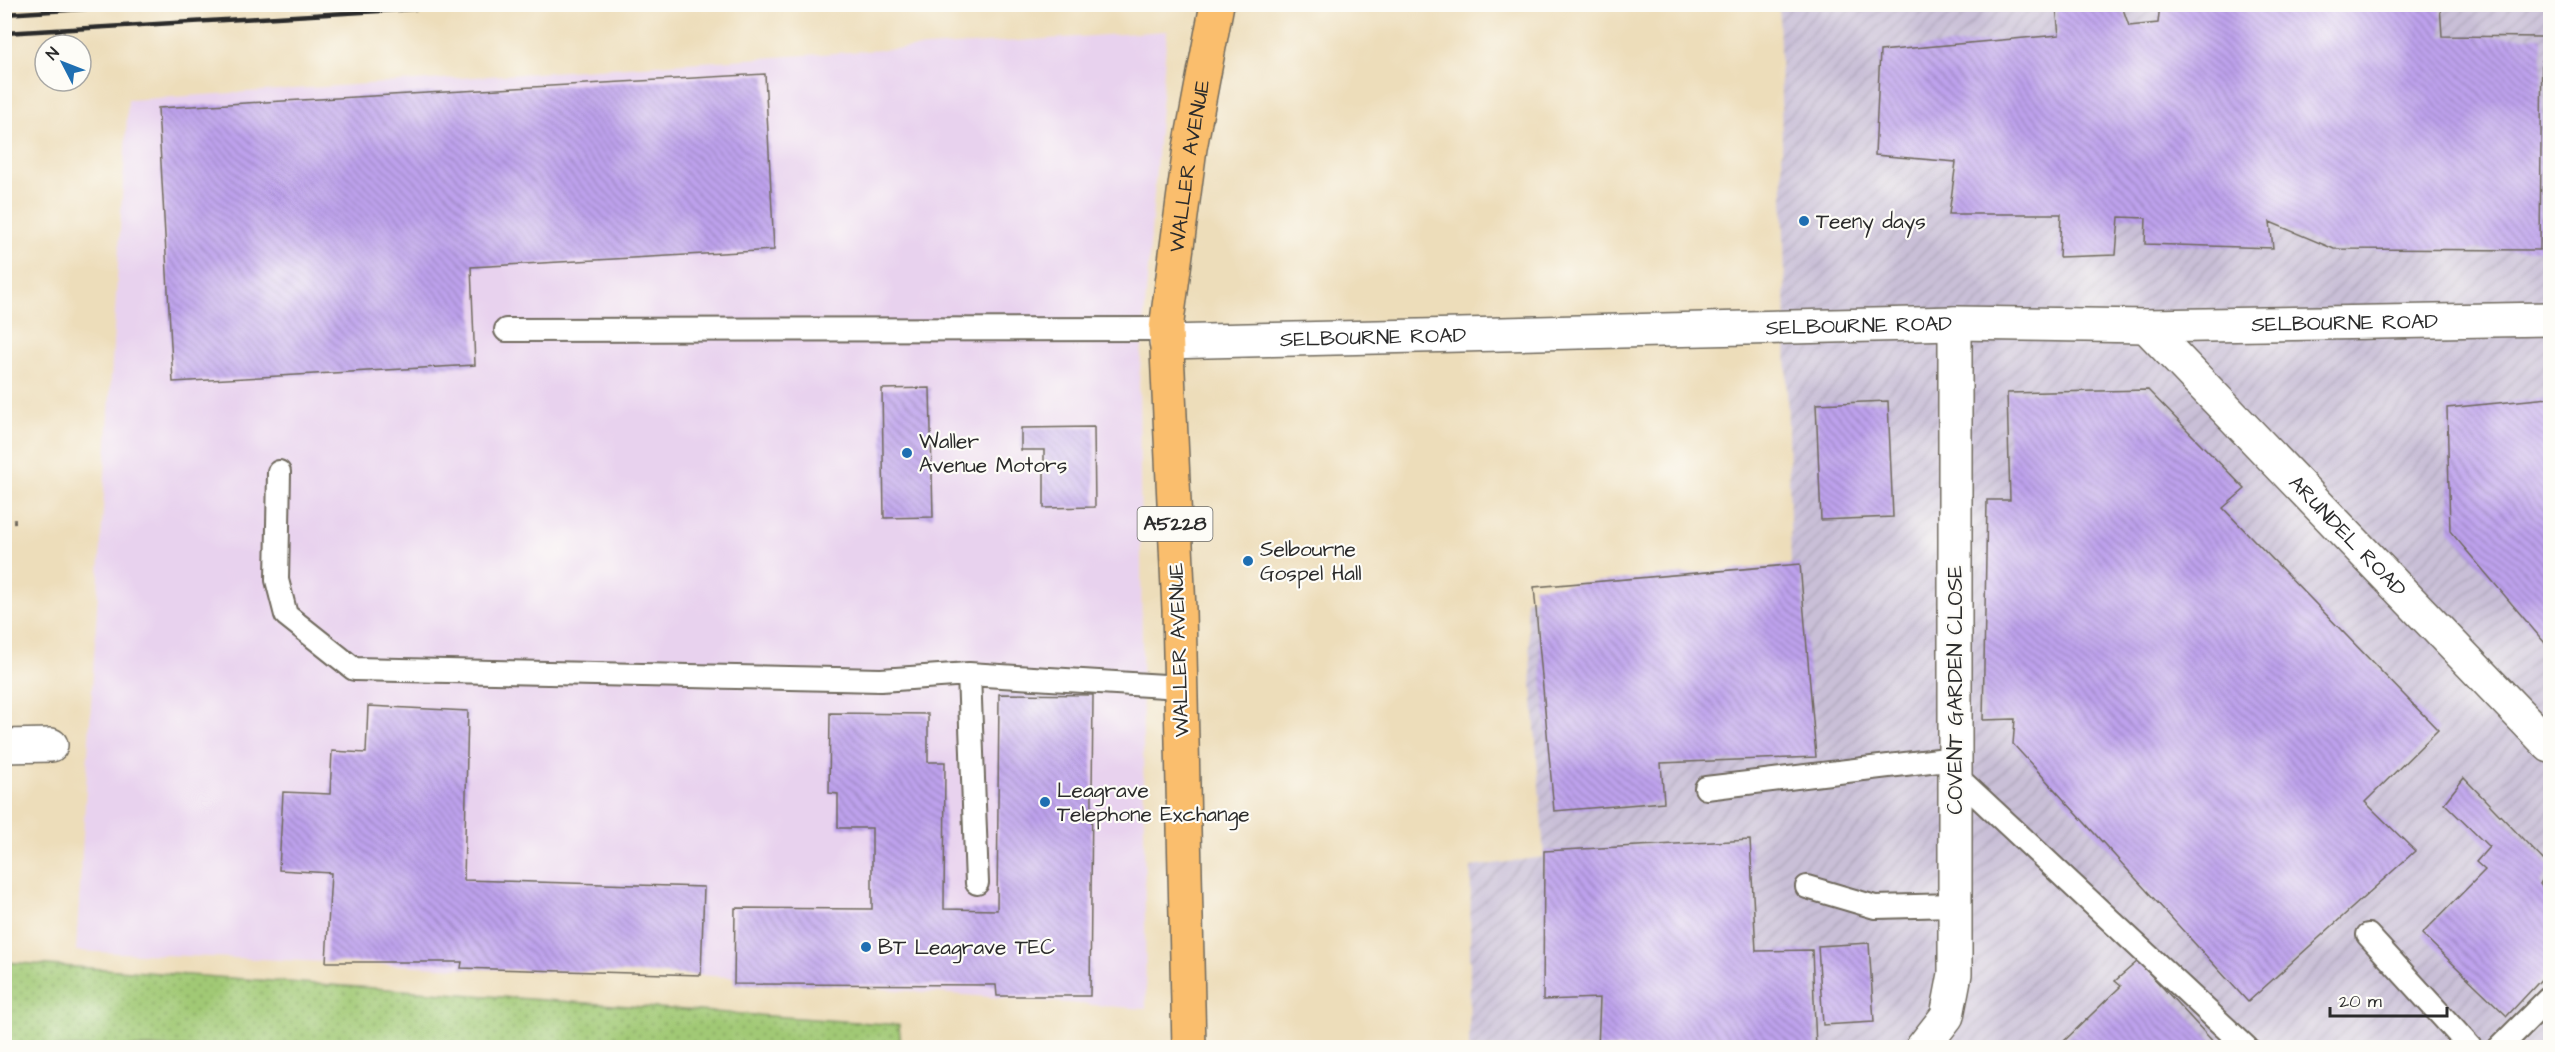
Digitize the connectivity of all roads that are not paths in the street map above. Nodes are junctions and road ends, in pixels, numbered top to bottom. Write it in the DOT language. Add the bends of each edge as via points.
graph roads {
  1 [pos="1217,4"];
  2 [pos="2550,319"];
  3 [pos="1955,323"];
  4 [pos="2146,326"];
  5 [pos="506,330"];
  6 [pos="1166,335"];
  7 [pos="279,472"];
  8 [pos="969,674"];
  9 [pos="1181,687"];
  10 [pos="51,745"];
  11 [pos="4,746"];
  12 [pos="2550,746"];
  13 [pos="1955,767"];
  14 [pos="1706,788"];
  15 [pos="977,883"];
  16 [pos="1807,887"];
  17 [pos="1955,905"];
  18 [pos="2368,935"];
  19 [pos="2550,997"];
  20 [pos="1187,1046"];
  21 [pos="1922,1047"];
  22 [pos="2247,1047"];
  23 [pos="2471,1047"];
  24 [pos="2499,1047"];
  1 -- 6 [label="main road, WALLER AVENUE / A5228" via="1190,148"];
  2 -- 4 [label="street, SELBOURNE ROAD"];
  3 -- 4 [label="street, SELBOURNE ROAD"];
  3 -- 6 [label="street, SELBOURNE ROAD"];
  3 -- 13 [label="street, COVENT GARDEN CLOSE"];
  4 -- 12 [label="street, ARUNDEL ROAD"];
  5 -- 6 [label="lane"];
  6 -- 9 [label="main road, WALLER AVENUE / A5228"];
  7 -- 8 [label="lane" via="277,580 286,615 354,669 881,680"];
  8 -- 9 [label="lane"];
  8 -- 15 [label="lane"];
  9 -- 20 [label="main road, WALLER AVENUE / A5228"];
  10 -- 11 [label="street"];
  13 -- 14 [label="lane"];
  13 -- 17 [label="street, COVENT GARDEN CLOSE"];
  13 -- 22 [label="lane"];
  16 -- 17 [label="lane" via="1875,907"];
  17 -- 21 [label="street, COVENT GARDEN CLOSE" via="1955,974 1947,1016"];
  18 -- 23 [label="lane"];
  19 -- 24 [label="lane"];
}
